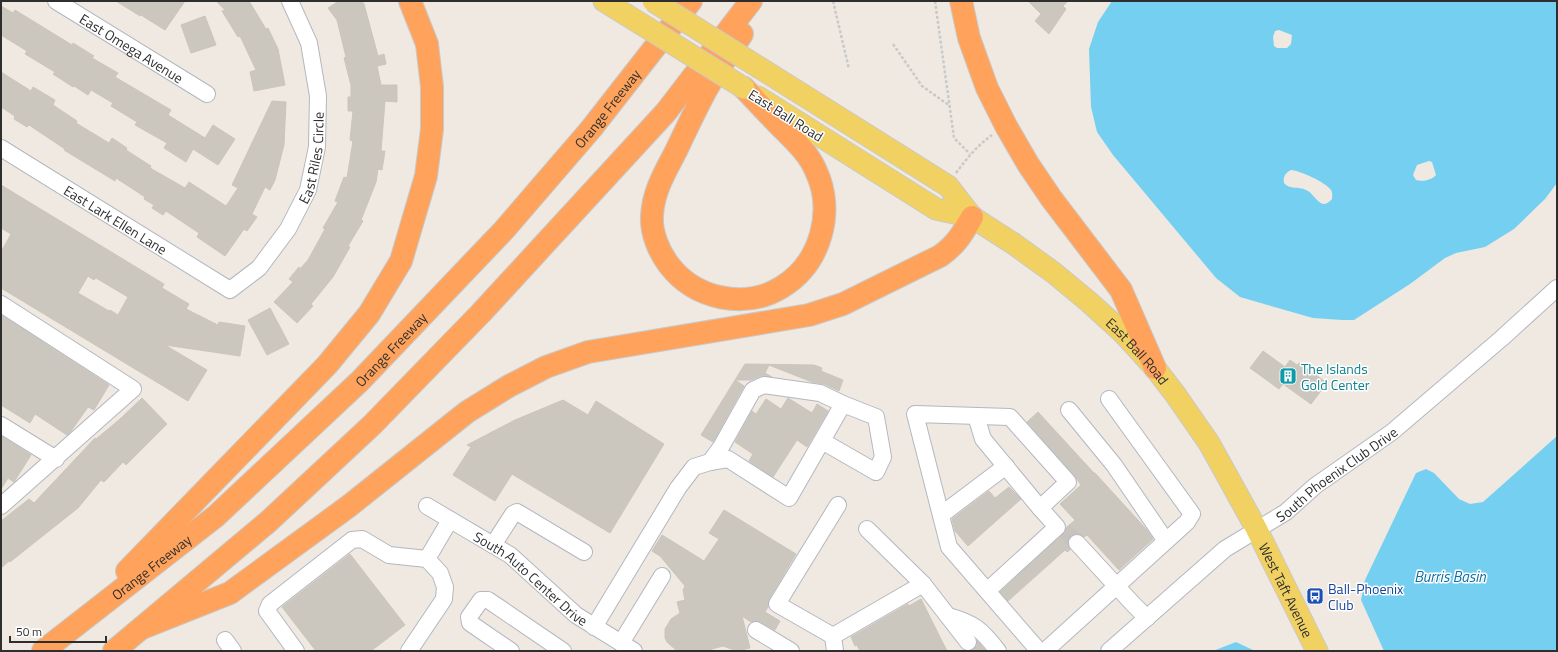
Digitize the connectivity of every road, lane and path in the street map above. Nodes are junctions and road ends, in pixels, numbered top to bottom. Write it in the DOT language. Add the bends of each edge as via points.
graph roads {
  1 [pos="56,1"];
  2 [pos="290,1"];
  3 [pos="410,1"];
  4 [pos="604,1"];
  5 [pos="653,1"];
  6 [pos="672,1"];
  7 [pos="691,1"];
  8 [pos="751,1"];
  9 [pos="763,1"];
  10 [pos="833,1"];
  11 [pos="935,1"];
  12 [pos="961,1"];
  13 [pos="893,44"];
  14 [pos="849,69"];
  15 [pos="744,88"];
  16 [pos="207,94"];
  17 [pos="950,106"];
  18 [pos="1006,126"];
  19 [pos="591,129"];
  20 [pos="1,148"];
  21 [pos="970,154"];
  22 [pos="948,186"];
  23 [pos="972,217"];
  24 [pos="1557,288"];
  25 [pos="230,290"];
  26 [pos="1,304"];
  27 [pos="1155,368"];
  28 [pos="1109,399"];
  29 [pos="843,404"];
  30 [pos="1069,410"];
  31 [pos="976,416"];
  32 [pos="1,425"];
  33 [pos="822,441"];
  34 [pos="56,459"];
  35 [pos="710,462"];
  36 [pos="1006,466"];
  37 [pos="838,505"];
  38 [pos="1,506"];
  39 [pos="427,506"];
  40 [pos="1040,508"];
  41 [pos="941,515"];
  42 [pos="450,520"];
  43 [pos="1256,528"];
  44 [pos="867,529"];
  45 [pos="1166,541"];
  46 [pos="1077,543"];
  47 [pos="493,545"];
  48 [pos="584,552"];
  49 [pos="427,559"];
  50 [pos="662,576"];
  51 [pos="923,584"];
  52 [pos="1117,587"];
  53 [pos="987,590"];
  54 [pos="948,616"];
  55 [pos="1148,618"];
  56 [pos="594,627"];
  57 [pos="142,628"];
  58 [pos="70,630"];
  59 [pos="756,630"];
  60 [pos="968,642"];
  61 [pos="834,644"];
  62 [pos="627,647"];
  63 [pos="43,651"];
  64 [pos="114,651"];
  65 [pos="296,651"];
  66 [pos="409,651"];
  67 [pos="511,651"];
  68 [pos="563,651"];
  69 [pos="791,651"];
  70 [pos="998,651"];
  71 [pos="1039,651"];
  72 [pos="1045,651"];
  73 [pos="1109,651"];
  74 [pos="1317,651"];
  1 -- 16 [label="street, East Omega Avenue"];
  2 -- 25 [label="street, East Riles Circle" via="309,43 318,96 317,147 308,190 288,229 259,268"];
  3 -- 58 [label="highway" via="427,44 432,87 432,129 426,176 401,261 369,314 327,365"];
  4 -- 15 [label="main road, East Ball Road, bridge"];
  5 -- 22 [label="main road, East Ball Road, bridge"];
  6 -- 19 [label="highway"];
  7 -- 19 [label="highway, Orange Freeway"];
  8 -- 57 [label="highway" via="666,112 476,319 372,425 269,521"];
  9 -- 15 [label="highway" via="706,91 659,184 653,202 653,224 658,246 674,272 698,290 731,299 766,295 783,287 802,270 816,249 824,219 825,202 822,186 808,155"];
  10 -- 14 [label="path"];
  11 -- 17 [label="path"];
  12 -- 18 [label="highway" via="969,38 987,88"];
  13 -- 17 [label="path" via="922,86"];
  15 -- 23 [label="main road, East Ball Road" via="936,209"];
  17 -- 21 [label="path" via="954,138"];
  18 -- 21 [label="path" via="980,143"];
  18 -- 27 [label="highway" via="1051,198 1121,290"];
  19 -- 58 [label="highway, Orange Freeway" via="504,230 360,381 216,516"];
  20 -- 25 [label="street, East Lark Ellen Lane"];
  21 -- 22 [label="path"];
  22 -- 23 [label="main road, East Ball Road"];
  23 -- 27 [label="main road, East Ball Road" via="1054,273 1123,333"];
  23 -- 57 [label="highway" via="952,248 843,304 809,315 588,352 540,370 467,412 349,506 230,593"];
  24 -- 43 [label="street, South Phoenix Club Drive" via="1392,432 1315,486 1286,512"];
  26 -- 34 [label="street" via="133,389"];
  27 -- 43 [label="main road, East Ball Road" via="1209,444"];
  28 -- 45 [label="street" via="1192,514"];
  29 -- 33 [label="street"];
  29 -- 33 [label="street" via="876,417 883,457 876,472"];
  29 -- 35 [label="street" via="820,393 764,385 753,390"];
  30 -- 45 [label="street" via="1114,465"];
  31 -- 36 [label="street" via="983,439"];
  31 -- 40 [label="street" via="1010,417 1068,482"];
  31 -- 41 [label="street" via="915,414"];
  32 -- 34 [label="street"];
  33 -- 35 [label="street" via="789,498 728,459"];
  34 -- 38 [label="street"];
  35 -- 56 [label="street" via="694,467 678,488"];
  36 -- 40 [label="street"];
  36 -- 41 [label="street"];
  37 -- 61 [label="street" via="778,604"];
  39 -- 42 [label="street, South Auto Center Drive"];
  40 -- 53 [label="street" via="1060,528"];
  41 -- 53 [label="street" via="949,547"];
  42 -- 47 [label="street, South Auto Center Drive"];
  42 -- 49 [label="street"];
  43 -- 55 [label="street, South Phoenix Club Drive" via="1225,549"];
  43 -- 74 [label="main road, West Taft Avenue"];
  44 -- 51 [label="street"];
  45 -- 52 [label="street"];
  46 -- 52 [label="street"];
  47 -- 48 [label="street" via="513,514 517,512"];
  47 -- 56 [label="street, South Auto Center Drive" via="510,555 576,615"];
  49 -- 65 [label="street" via="389,554 362,540 352,540 270,604 267,611"];
  49 -- 66 [label="street" via="440,573 445,587 444,599"];
  50 -- 62 [label="street"];
  51 -- 54 [label="street"];
  51 -- 61 [label="street"];
  52 -- 55 [label="street"];
  52 -- 72 [label="street"];
  53 -- 71 [label="street"];
  54 -- 60 [label="street"];
  54 -- 70 [label="street" via="974,625 986,635"];
  55 -- 73 [label="street, South Phoenix Club Drive"];
  56 -- 62 [label="street, South Auto Center Drive"];
  57 -- 64 [label="highway"];
  58 -- 63 [label="highway, Orange Freeway"];
  59 -- 69 [label="street"];
  67 -- 68 [label="street" via="470,623 469,617 481,600 488,600"];
}
